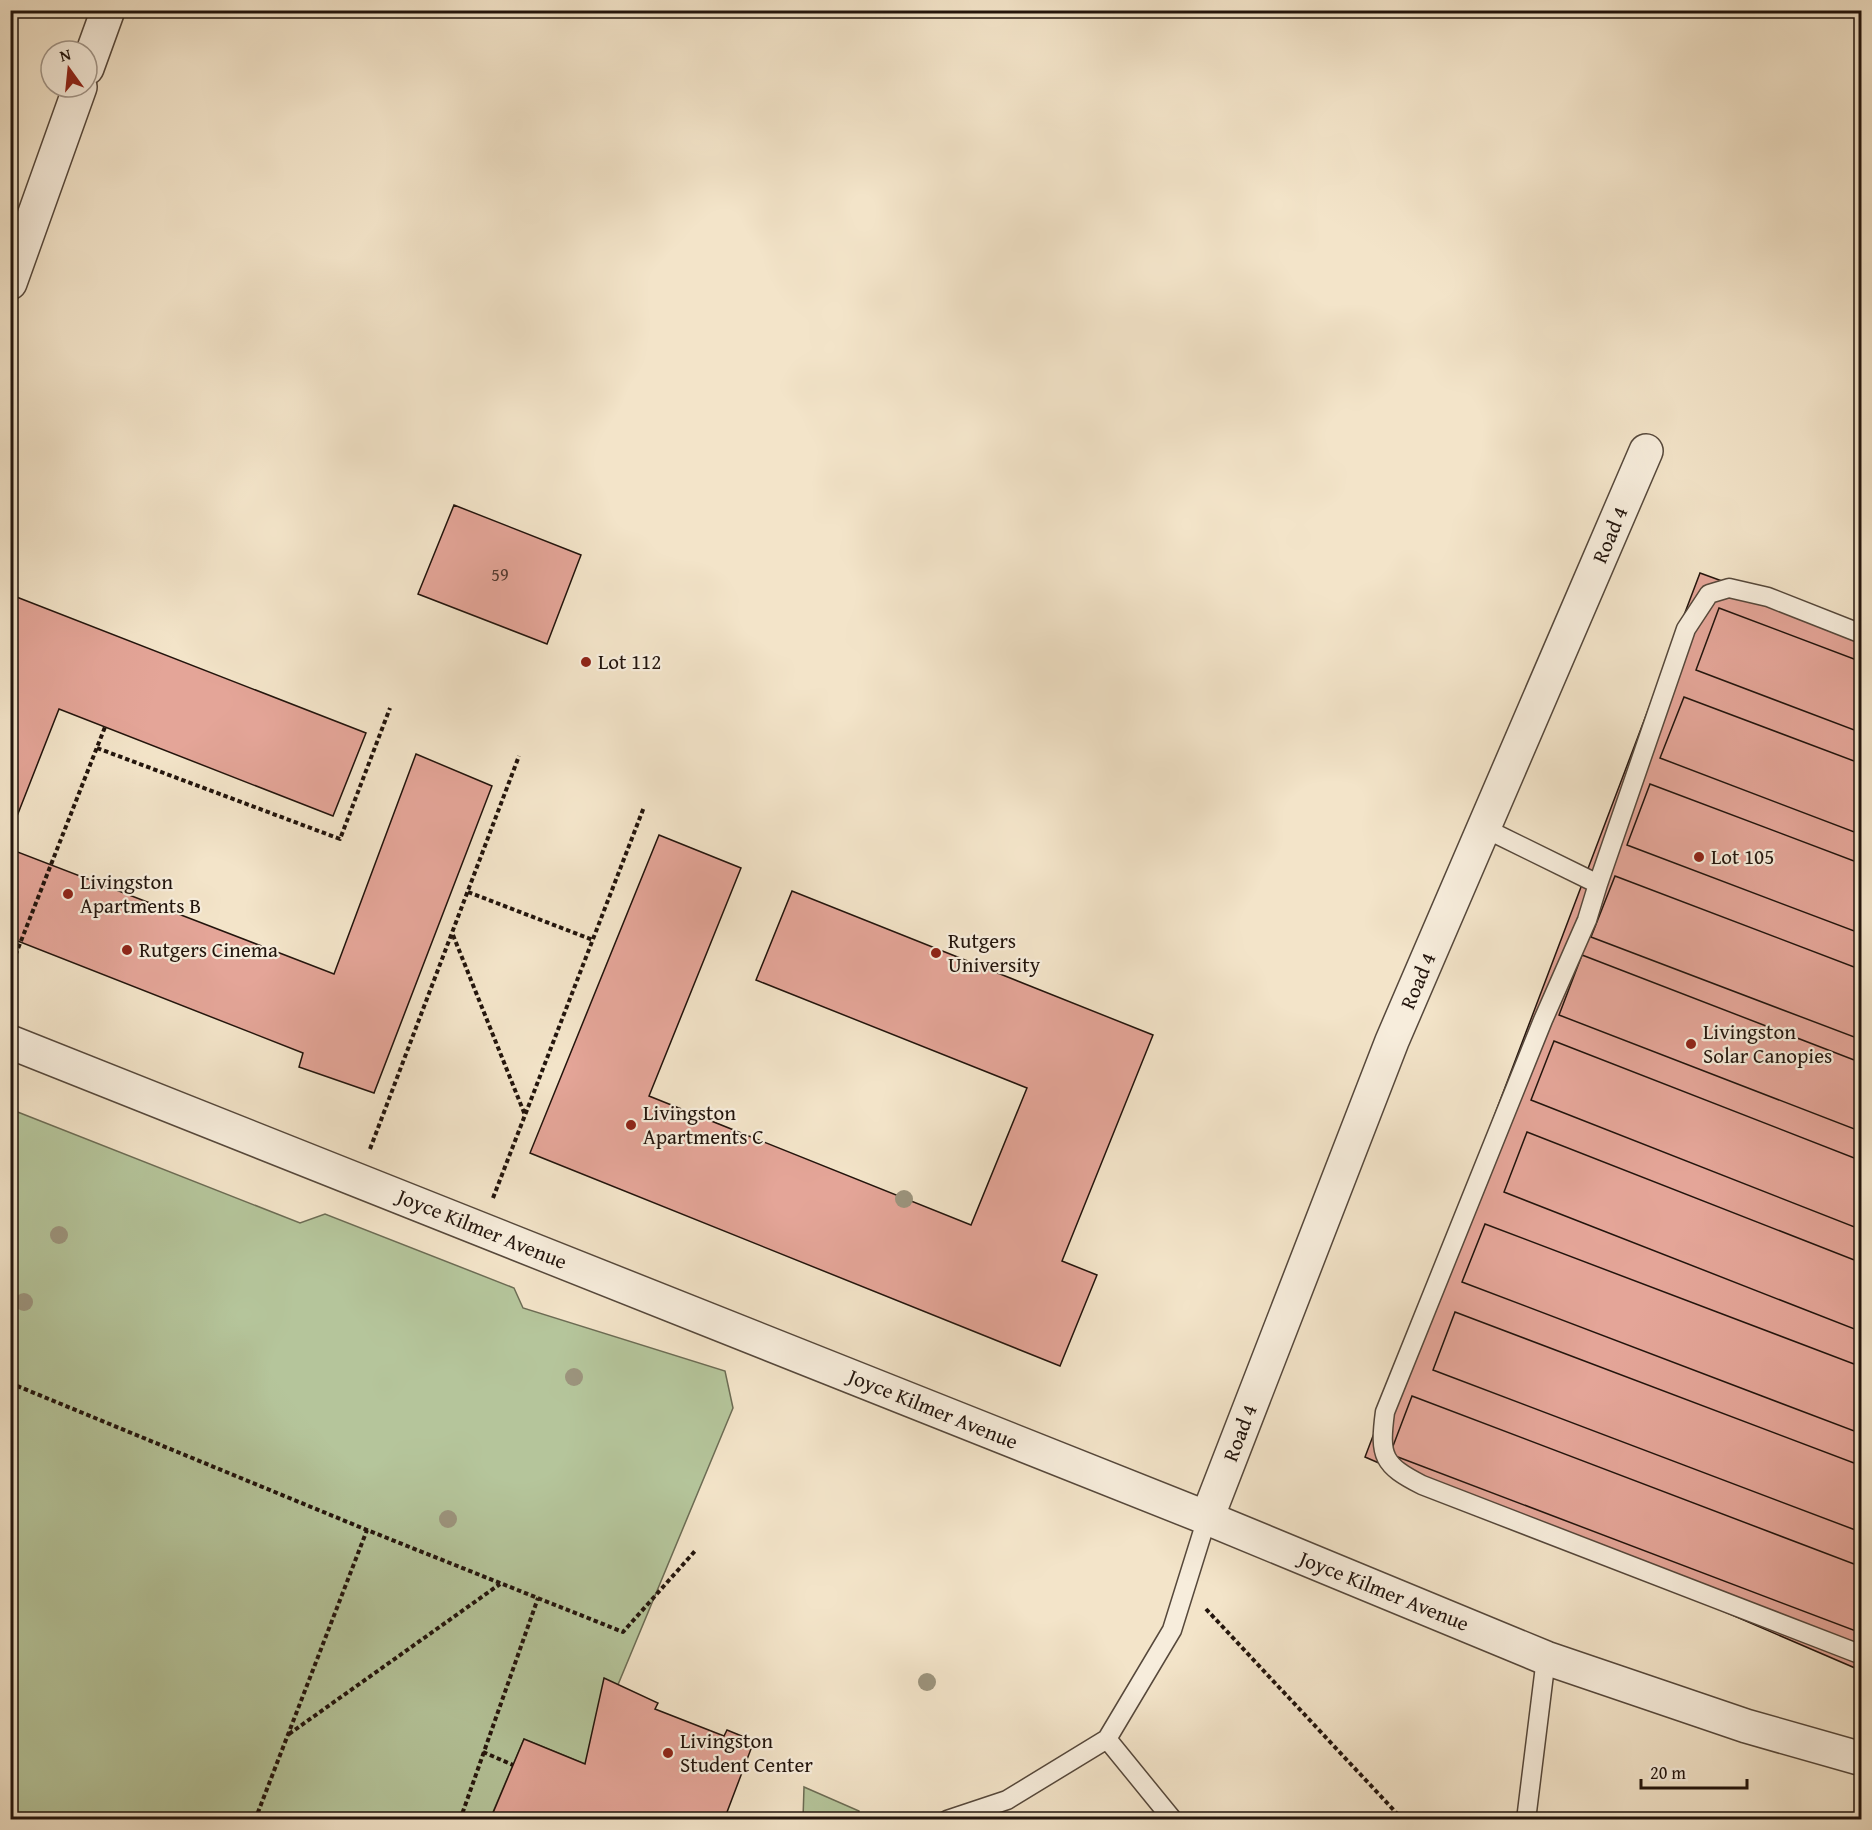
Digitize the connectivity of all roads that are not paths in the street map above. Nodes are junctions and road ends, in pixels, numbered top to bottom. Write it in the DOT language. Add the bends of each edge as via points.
graph roads {
  1 [pos="108,10"];
  2 [pos="98,39"];
  3 [pos="76,99"];
  4 [pos="10,283"];
  5 [pos="1646,451"];
  6 [pos="1862,634"];
  7 [pos="1484,828"];
  8 [pos="1598,884"];
  9 [pos="10,1042"];
  10 [pos="1207,1518"];
  11 [pos="1862,1655"];
  12 [pos="1546,1658"];
  13 [pos="1107,1740"];
  14 [pos="1862,1759"];
  15 [pos="947,1820"];
  16 [pos="1173,1820"];
  17 [pos="1526,1820"];
  1 -- 2 [label="street"];
  3 -- 4 [label="street"];
  5 -- 7 [label="street, Road 4"];
  6 -- 8 [label="lane" via="1768,597 1729,588 1708,594 1686,629"];
  7 -- 8 [label="lane"];
  7 -- 10 [label="street, Road 4" via="1392,1041"];
  8 -- 11 [label="lane" via="1587,920 1385,1412 1382,1437 1387,1459 1394,1471 1422,1485"];
  9 -- 10 [label="street, Joyce Kilmer Avenue"];
  10 -- 12 [label="street, Joyce Kilmer Avenue"];
  10 -- 13 [label="lane" via="1172,1630"];
  12 -- 14 [label="street, Joyce Kilmer Avenue" via="1746,1726"];
  12 -- 17 [label="lane"];
  13 -- 15 [label="lane" via="1007,1800"];
  13 -- 16 [label="lane"];
}
